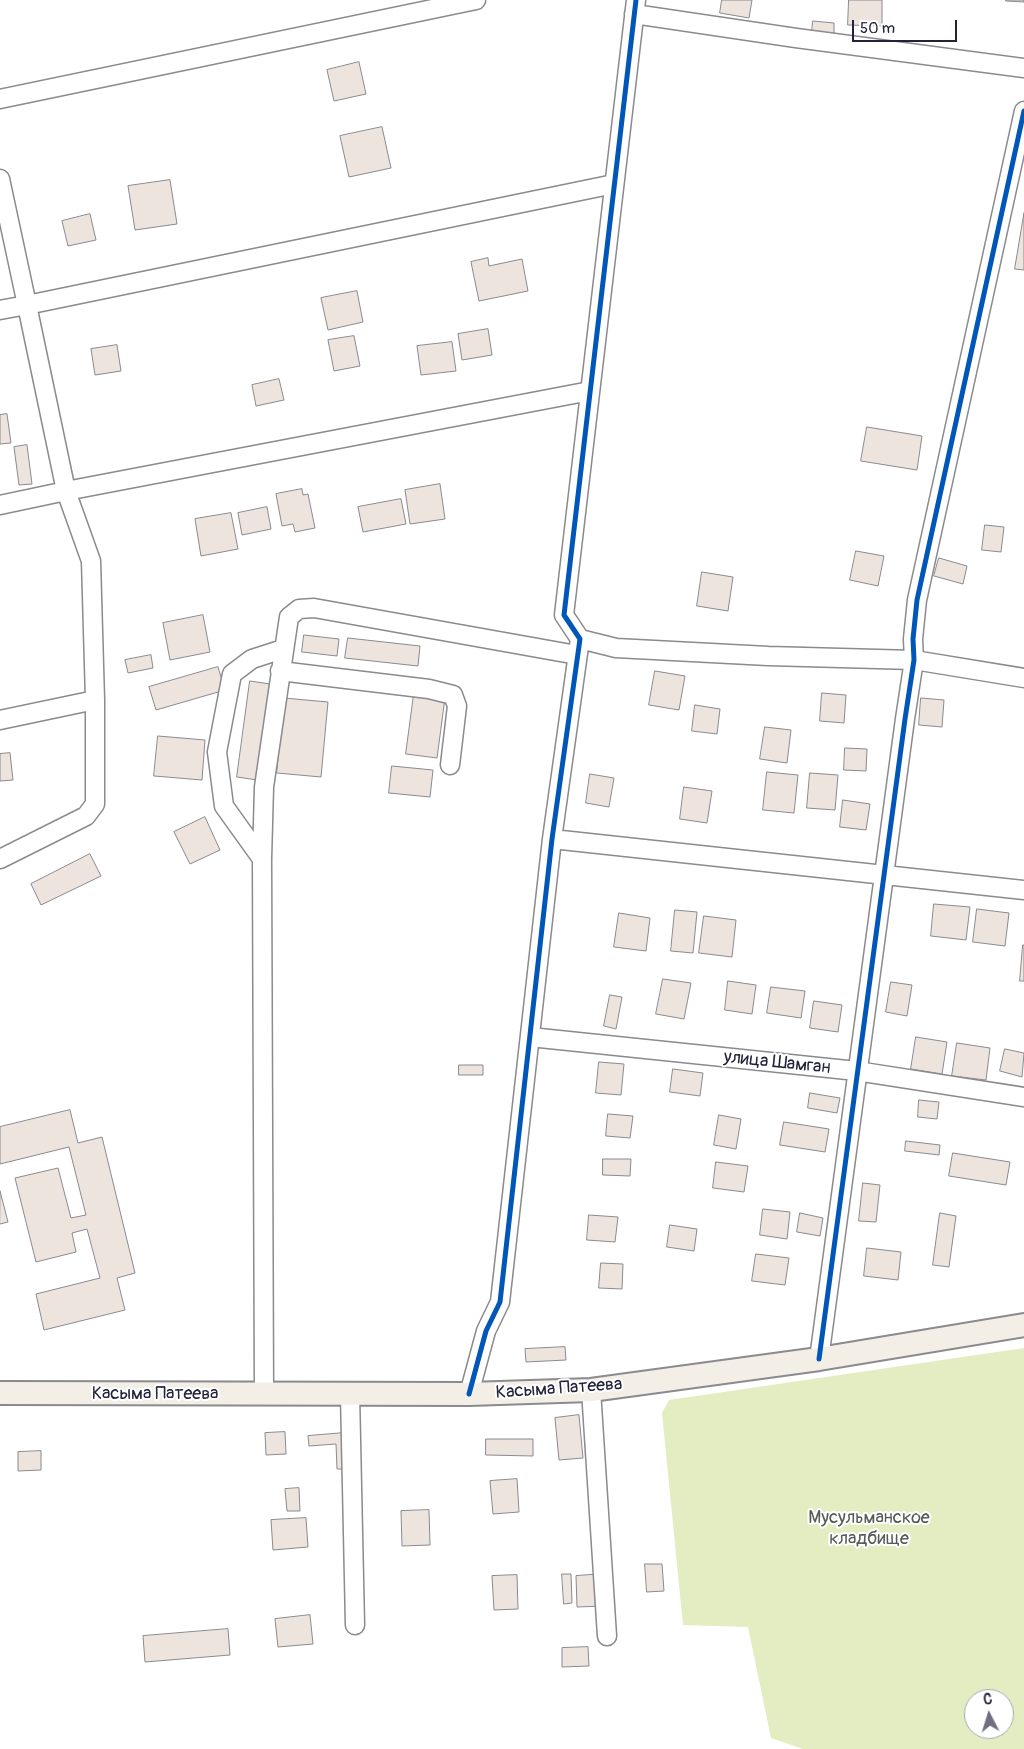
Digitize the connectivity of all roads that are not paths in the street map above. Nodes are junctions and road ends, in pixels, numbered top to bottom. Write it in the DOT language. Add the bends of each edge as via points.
graph roads {
  1 [pos="476,0"];
  2 [pos="635,7"];
  3 [pos="1024,68"];
  4 [pos="0,99"];
  5 [pos="1024,111"];
  6 [pos="0,179"];
  7 [pos="614,184"];
  8 [pos="27,305"];
  9 [pos="0,310"];
  10 [pos="590,391"];
  11 [pos="66,491"];
  12 [pos="0,505"];
  13 [pos="579,647"];
  14 [pos="284,649"];
  15 [pos="914,660"];
  16 [pos="280,671"];
  17 [pos="1024,678"];
  18 [pos="95,700"];
  19 [pos="0,720"];
  20 [pos="450,765"];
  21 [pos="552,839"];
  22 [pos="262,858"];
  23 [pos="0,859"];
  24 [pos="884,874"];
  25 [pos="1024,890"];
  26 [pos="530,1037"];
  27 [pos="857,1071"];
  28 [pos="1024,1096"];
  29 [pos="1024,1325"];
  30 [pos="819,1360"];
  31 [pos="591,1390"];
  32 [pos="0,1393"];
  33 [pos="264,1394"];
  34 [pos="350,1394"];
  35 [pos="468,1394"];
  36 [pos="355,1626"];
  37 [pos="607,1636"];
  1 -- 4 [label="street"];
  2 -- 3 [label="street" via="796,38"];
  2 -- 7 [label="street"];
  5 -- 15 [label="street" via="917,600"];
  6 -- 8 [label="street"];
  7 -- 8 [label="street"];
  7 -- 10 [label="street"];
  8 -- 9 [label="street"];
  8 -- 11 [label="street"];
  10 -- 11 [label="street"];
  10 -- 13 [label="street" via="564,615"];
  11 -- 12 [label="street"];
  11 -- 18 [label="street" via="91,561"];
  13 -- 14 [label="street" via="314,608 299,609 289,617"];
  13 -- 15 [label="street"];
  13 -- 21 [label="street"];
  14 -- 16 [label="street"];
  14 -- 22 [label="street" via="252,659 232,674 217,752 224,806"];
  15 -- 17 [label="street"];
  15 -- 24 [label="street"];
  16 -- 20 [label="street" via="429,689 453,695 457,706"];
  16 -- 22 [label="street" via="264,787"];
  18 -- 19 [label="street"];
  18 -- 23 [label="street" via="95,804 86,816"];
  21 -- 24 [label="street"];
  21 -- 26 [label="street"];
  22 -- 33 [label="street"];
  24 -- 25 [label="street"];
  24 -- 27 [label="street"];
  26 -- 27 [label="street, улица Шамган"];
  26 -- 35 [label="street" via="500,1302 486,1331"];
  27 -- 28 [label="street, улица Шамган"];
  27 -- 30 [label="street"];
  29 -- 30 [label="main road, Касыма Патеева"];
  30 -- 31 [label="main road, Касыма Патеева"];
  31 -- 35 [label="main road, Касыма Патеева"];
  31 -- 37 [label="street"];
  32 -- 33 [label="main road, Касыма Патеева"];
  33 -- 34 [label="main road, Касыма Патеева"];
  34 -- 35 [label="main road, Касыма Патеева"];
  34 -- 36 [label="street"];
}
